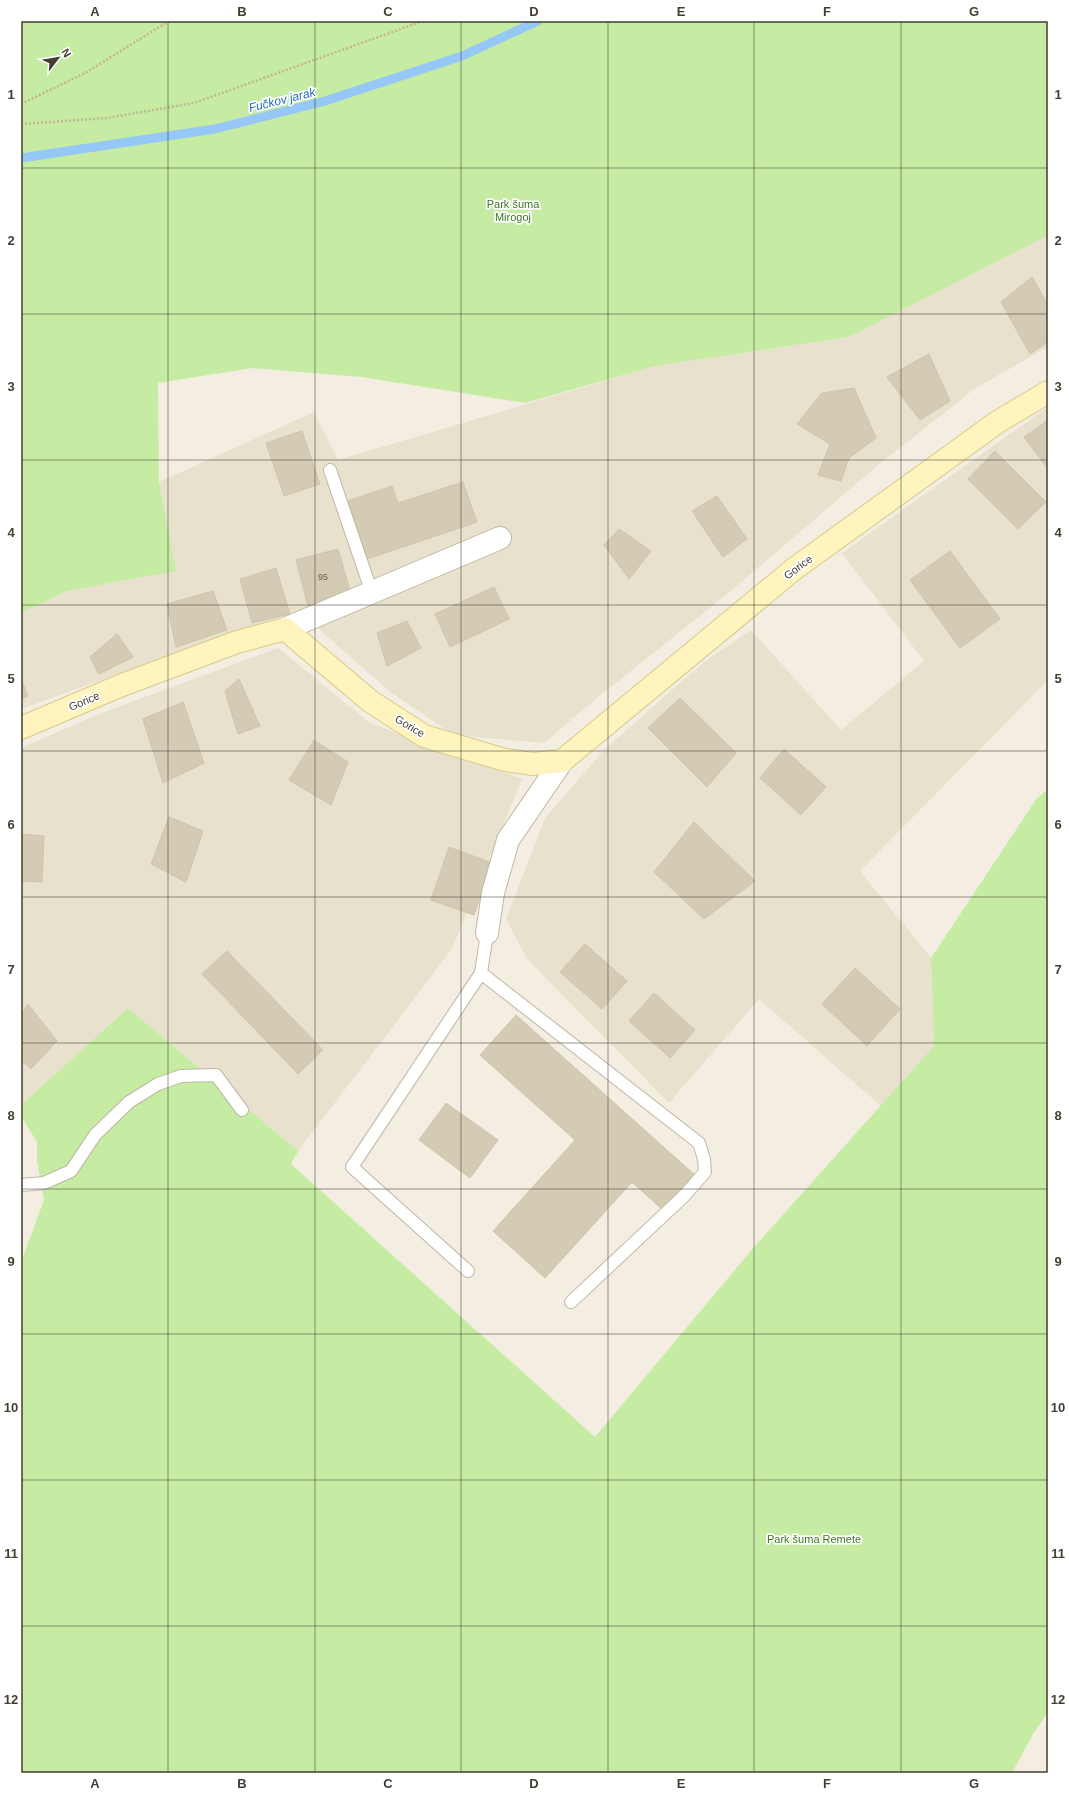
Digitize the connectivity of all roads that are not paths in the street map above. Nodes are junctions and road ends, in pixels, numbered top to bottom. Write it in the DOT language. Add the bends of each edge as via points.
graph roads {
  1 [pos="1048,392"];
  2 [pos="330,470"];
  3 [pos="500,538"];
  4 [pos="372,593"];
  5 [pos="285,630"];
  6 [pos="21,728"];
  7 [pos="562,761"];
  8 [pos="487,933"];
  9 [pos="481,973"];
  10 [pos="242,1110"];
  11 [pos="21,1184"];
  12 [pos="468,1271"];
  13 [pos="571,1302"];
  1 -- 7 [label="street, Gorice" via="999,422 794,569"];
  2 -- 4 [label="lane"];
  3 -- 4 [label="street, Gorice"];
  4 -- 5 [label="street, Gorice"];
  5 -- 6 [label="street, Gorice" via="237,642 122,685"];
  5 -- 7 [label="street, Gorice" via="370,701 424,736 505,760 532,764"];
  7 -- 8 [label="street, Gorice" via="508,840 493,893"];
  8 -- 9 [label="lane"];
  9 -- 12 [label="lane" via="352,1167"];
  9 -- 13 [label="lane" via="699,1143 704,1159 705,1172 684,1196"];
  10 -- 11 [label="lane" via="216,1075 181,1076 158,1084 129,1102 95,1135 71,1170 44,1183"];
}
